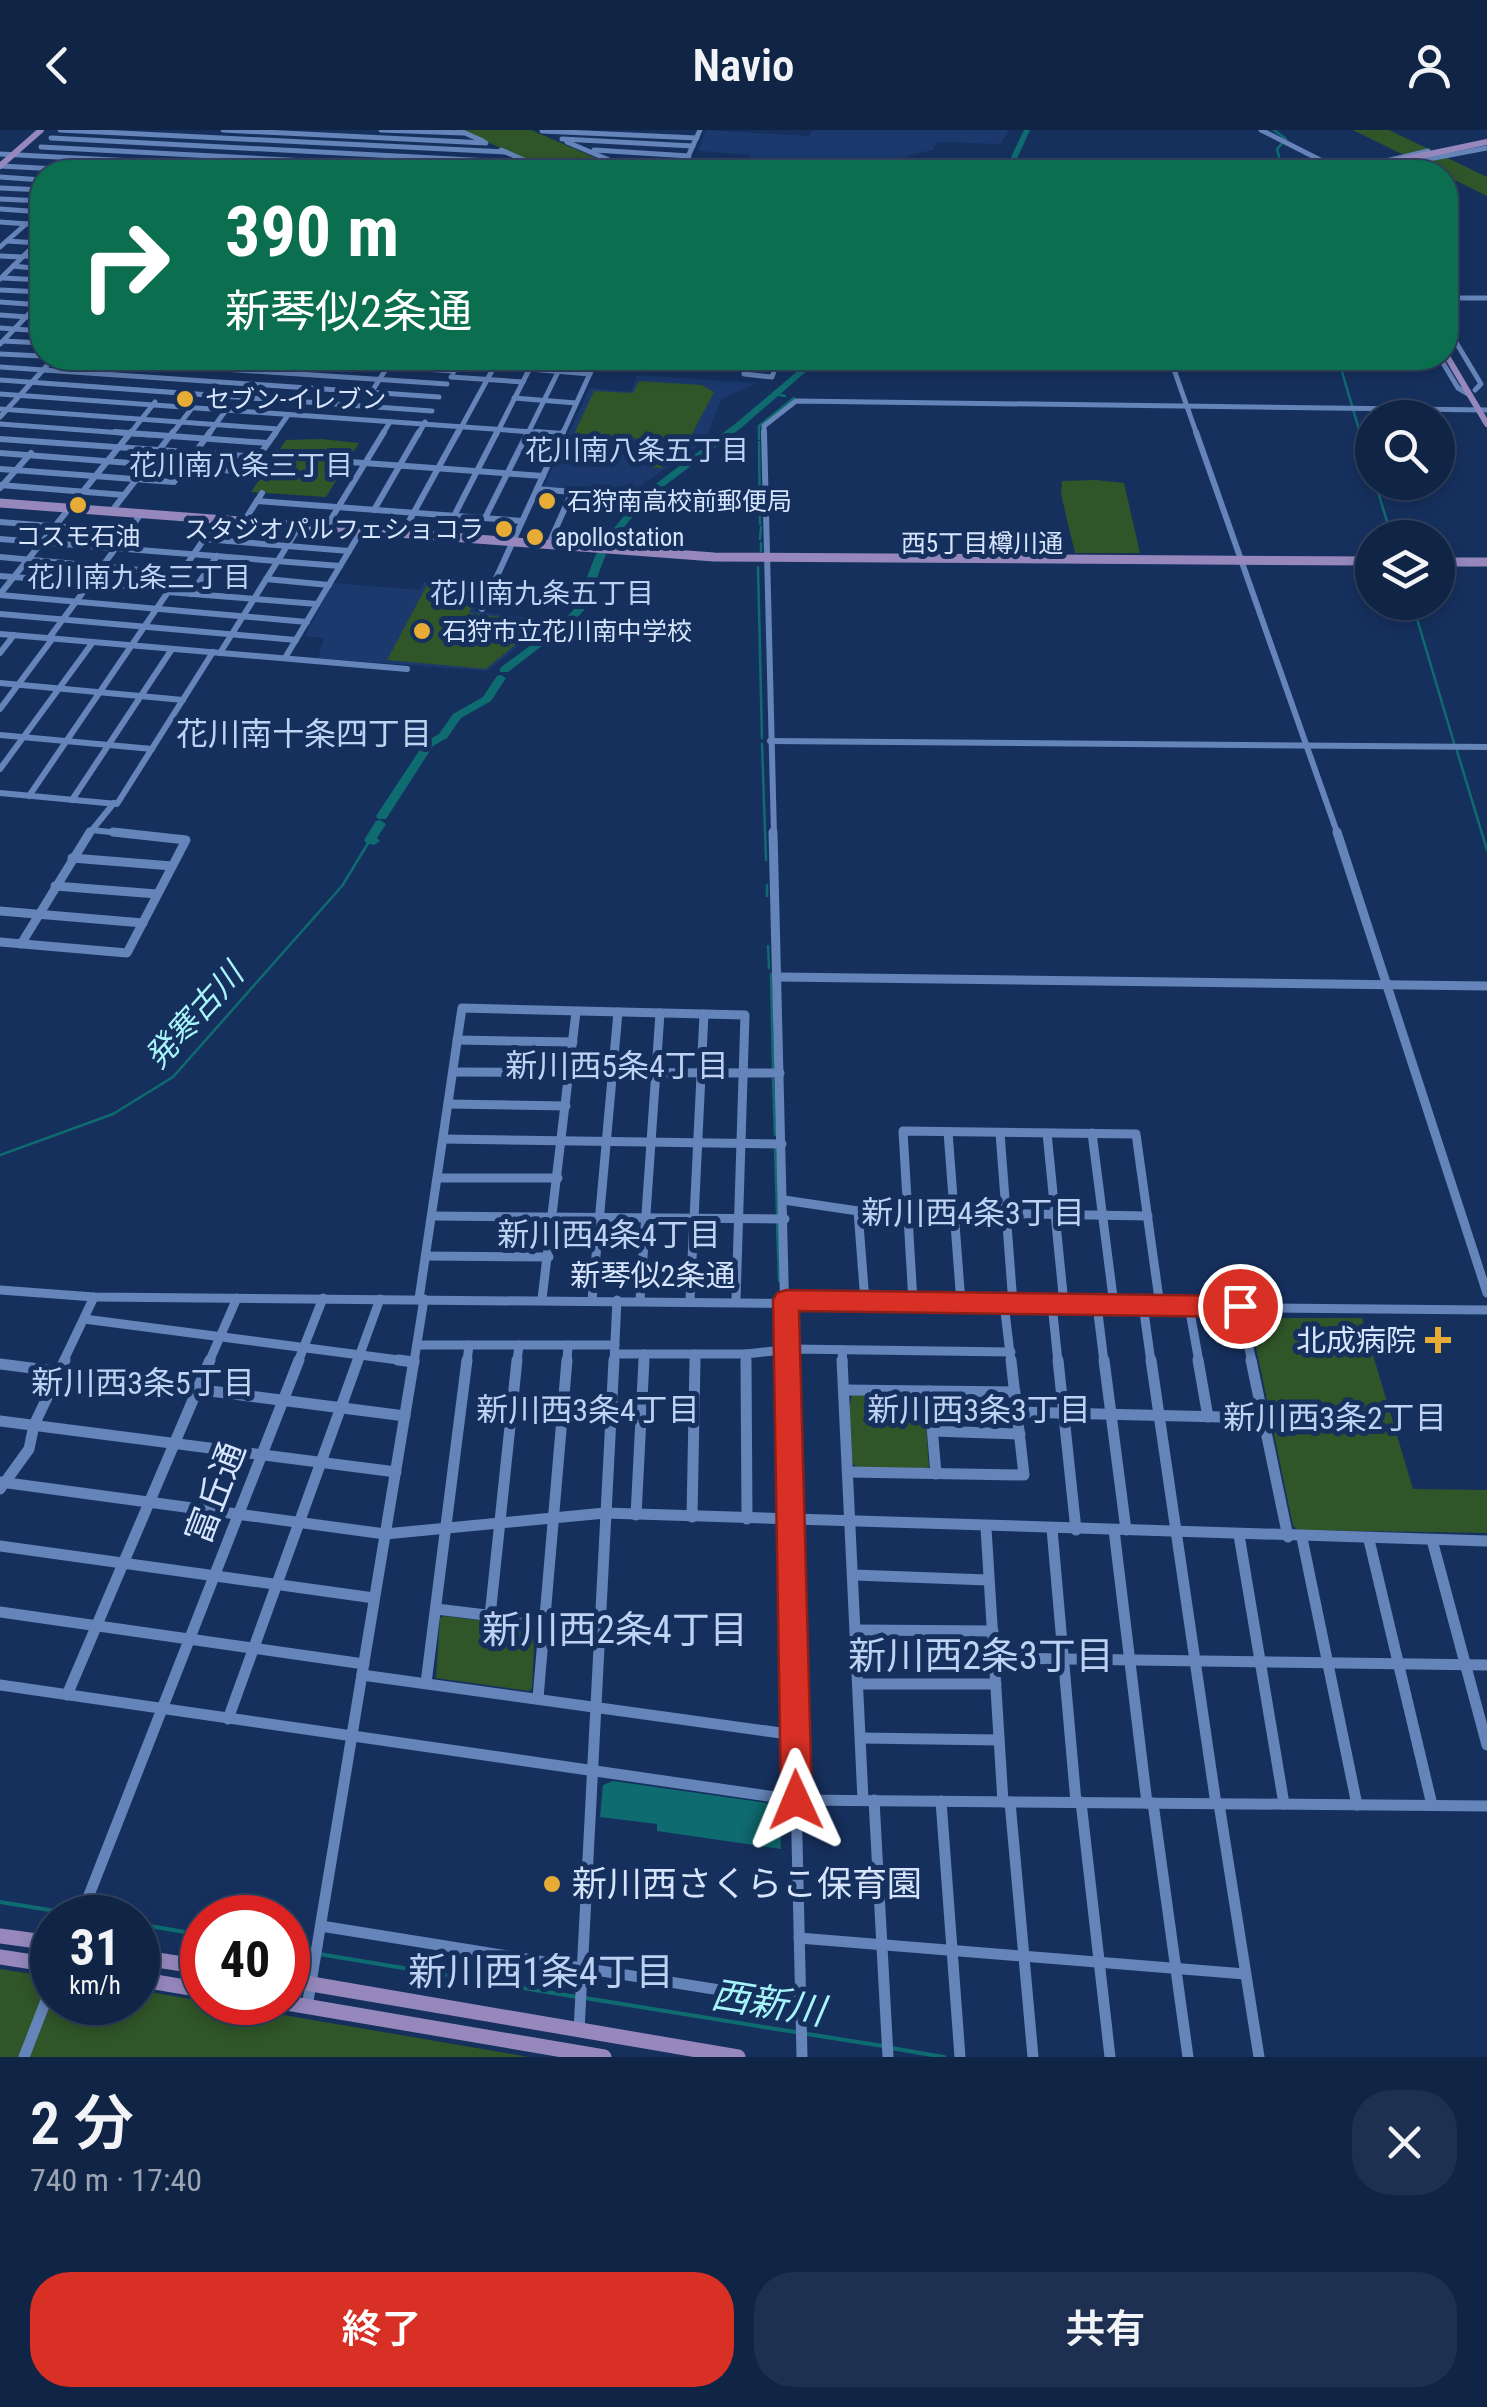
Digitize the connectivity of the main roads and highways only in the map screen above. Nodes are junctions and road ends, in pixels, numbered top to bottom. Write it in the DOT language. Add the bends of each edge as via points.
graph roads {
  1 [pos="41,130"];
  2 [pos="1487,144"];
  3 [pos="1409,160"];
  4 [pos="1416,160"];
  5 [pos="0,166"];
  6 [pos="1458,364"];
  7 [pos="1455,370"];
  8 [pos="1473,393"];
  9 [pos="1484,410"];
  10 [pos="1487,424"];
  11 [pos="0,504"];
  12 [pos="1355,563"];
  13 [pos="1455,563"];
  14 [pos="1487,564"];
  15 [pos="0,1936"];
  16 [pos="30,1941"];
  17 [pos="0,1957"];
  18 [pos="30,1962"];
  19 [pos="310,1984"];
  20 [pos="310,2008"];
  21 [pos="604,2057"];
  22 [pos="738,2057"];
  1 -- 5 [label="main road"];
  2 -- 3 [label="main road"];
  2 -- 4 [label="main road"];
  6 -- 8 [label="main road"];
  7 -- 8 [label="main road"];
  8 -- 9 [label="main road"];
  9 -- 10 [label="main road"];
  11 -- 12 [label="main road, 西5丁目樽川通" via="765,560"];
  13 -- 14 [label="main road"];
  15 -- 16 [label="main road"];
  17 -- 18 [label="main road"];
  19 -- 22 [label="main road"];
  20 -- 21 [label="main road"];
}
